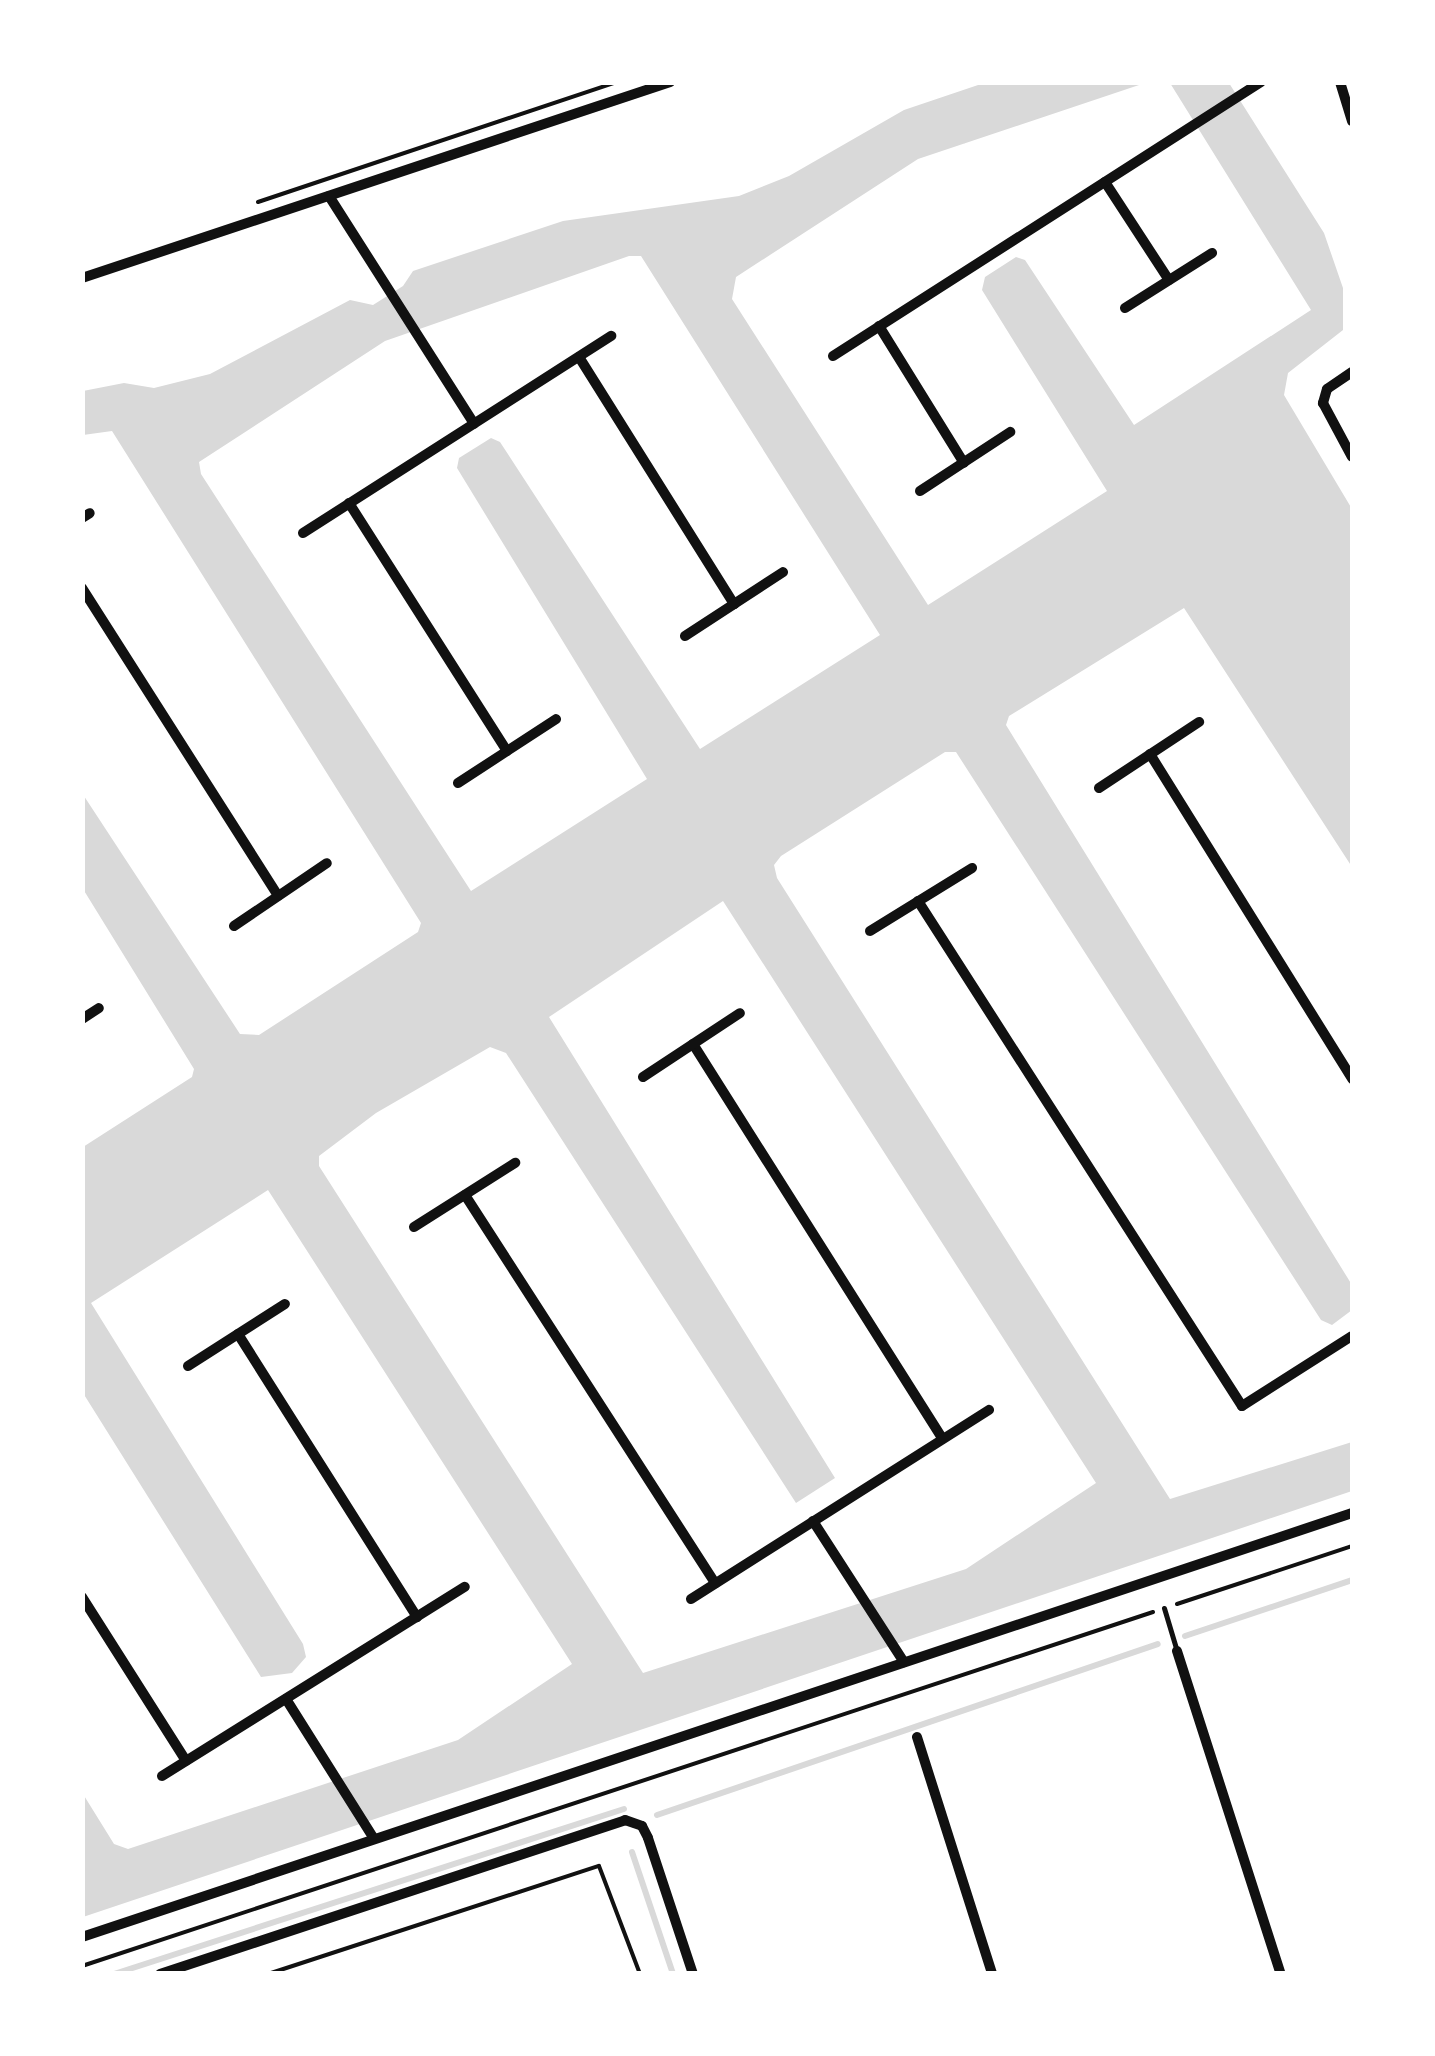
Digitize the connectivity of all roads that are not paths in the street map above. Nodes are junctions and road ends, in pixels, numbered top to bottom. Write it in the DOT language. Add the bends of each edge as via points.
graph roads {
  1 [pos="670,82"];
  2 [pos="1261,82"];
  3 [pos="1340,82"];
  4 [pos="1352,121"];
  5 [pos="1105,182"];
  6 [pos="328,196"];
  7 [pos="1212,253"];
  8 [pos="82,278"];
  9 [pos="1169,280"];
  10 [pos="1125,308"];
  11 [pos="878,326"];
  12 [pos="612,336"];
  13 [pos="833,356"];
  14 [pos="578,357"];
  15 [pos="1352,372"];
  16 [pos="474,424"];
  17 [pos="1010,432"];
  18 [pos="1350,448"];
  19 [pos="964,463"];
  20 [pos="920,491"];
  21 [pos="349,503"];
  22 [pos="302,532"];
  23 [pos="783,572"];
  24 [pos="82,588"];
  25 [pos="734,604"];
  26 [pos="685,636"];
  27 [pos="556,719"];
  28 [pos="1199,722"];
  29 [pos="507,751"];
  30 [pos="1150,754"];
  31 [pos="458,783"];
  32 [pos="1099,788"];
  33 [pos="327,864"];
  34 [pos="972,868"];
  35 [pos="278,896"];
  36 [pos="918,901"];
  37 [pos="234,926"];
  38 [pos="870,930"];
  39 [pos="99,1008"];
  40 [pos="740,1013"];
  41 [pos="82,1019"];
  42 [pos="693,1044"];
  43 [pos="643,1077"];
  44 [pos="1352,1079"];
  45 [pos="516,1164"];
  46 [pos="465,1195"];
  47 [pos="414,1226"];
  48 [pos="285,1304"];
  49 [pos="238,1334"];
  50 [pos="1352,1336"];
  51 [pos="188,1366"];
  52 [pos="990,1410"];
  53 [pos="943,1440"];
  54 [pos="1352,1514"];
  55 [pos="813,1521"];
  56 [pos="715,1584"];
  57 [pos="465,1587"];
  58 [pos="82,1597"];
  59 [pos="691,1599"];
  60 [pos="1164,1608"];
  61 [pos="417,1617"];
  62 [pos="1178,1651"];
  63 [pos="904,1662"];
  64 [pos="286,1699"];
  65 [pos="916,1738"];
  66 [pos="186,1762"];
  67 [pos="162,1776"];
  68 [pos="374,1839"];
  69 [pos="82,1937"];
  70 [pos="160,1974"];
  71 [pos="694,1974"];
  72 [pos="992,1974"];
  73 [pos="1281,1974"];
  1 -- 6 [label="street"];
  2 -- 5 [label="street"];
  3 -- 4 [label="street"];
  5 -- 9 [label="street"];
  5 -- 11 [label="street"];
  6 -- 8 [label="street"];
  6 -- 16 [label="street"];
  7 -- 9 [label="street"];
  9 -- 10 [label="street"];
  11 -- 13 [label="street"];
  11 -- 19 [label="street"];
  12 -- 14 [label="street"];
  14 -- 16 [label="street"];
  14 -- 25 [label="street"];
  15 -- 18 [label="street" via="1327,390 1324,403"];
  16 -- 21 [label="street"];
  17 -- 19 [label="street"];
  19 -- 20 [label="street"];
  21 -- 22 [label="street"];
  21 -- 29 [label="street"];
  23 -- 25 [label="street"];
  24 -- 35 [label="street"];
  25 -- 26 [label="street"];
  27 -- 29 [label="street"];
  28 -- 30 [label="street"];
  29 -- 31 [label="street"];
  30 -- 32 [label="street"];
  30 -- 44 [label="street"];
  33 -- 35 [label="street"];
  34 -- 36 [label="street"];
  35 -- 37 [label="street"];
  36 -- 38 [label="street"];
  36 -- 50 [label="street" via="1242,1406"];
  39 -- 41 [label="street"];
  40 -- 42 [label="street"];
  42 -- 43 [label="street"];
  42 -- 53 [label="street"];
  45 -- 46 [label="street"];
  46 -- 47 [label="street"];
  46 -- 56 [label="street"];
  48 -- 49 [label="street"];
  49 -- 51 [label="street"];
  49 -- 61 [label="street"];
  52 -- 53 [label="street"];
  53 -- 55 [label="street"];
  54 -- 63 [label="street"];
  55 -- 56 [label="street"];
  55 -- 63 [label="street"];
  56 -- 59 [label="street"];
  57 -- 61 [label="street"];
  58 -- 66 [label="street"];
  60 -- 62 [label="lane"];
  61 -- 64 [label="street"];
  62 -- 73 [label="street"];
  63 -- 68 [label="street"];
  64 -- 66 [label="street"];
  64 -- 68 [label="street"];
  65 -- 72 [label="street"];
  66 -- 67 [label="street"];
  68 -- 69 [label="street"];
  70 -- 71 [label="street" via="634,1820 648,1838"];
}
